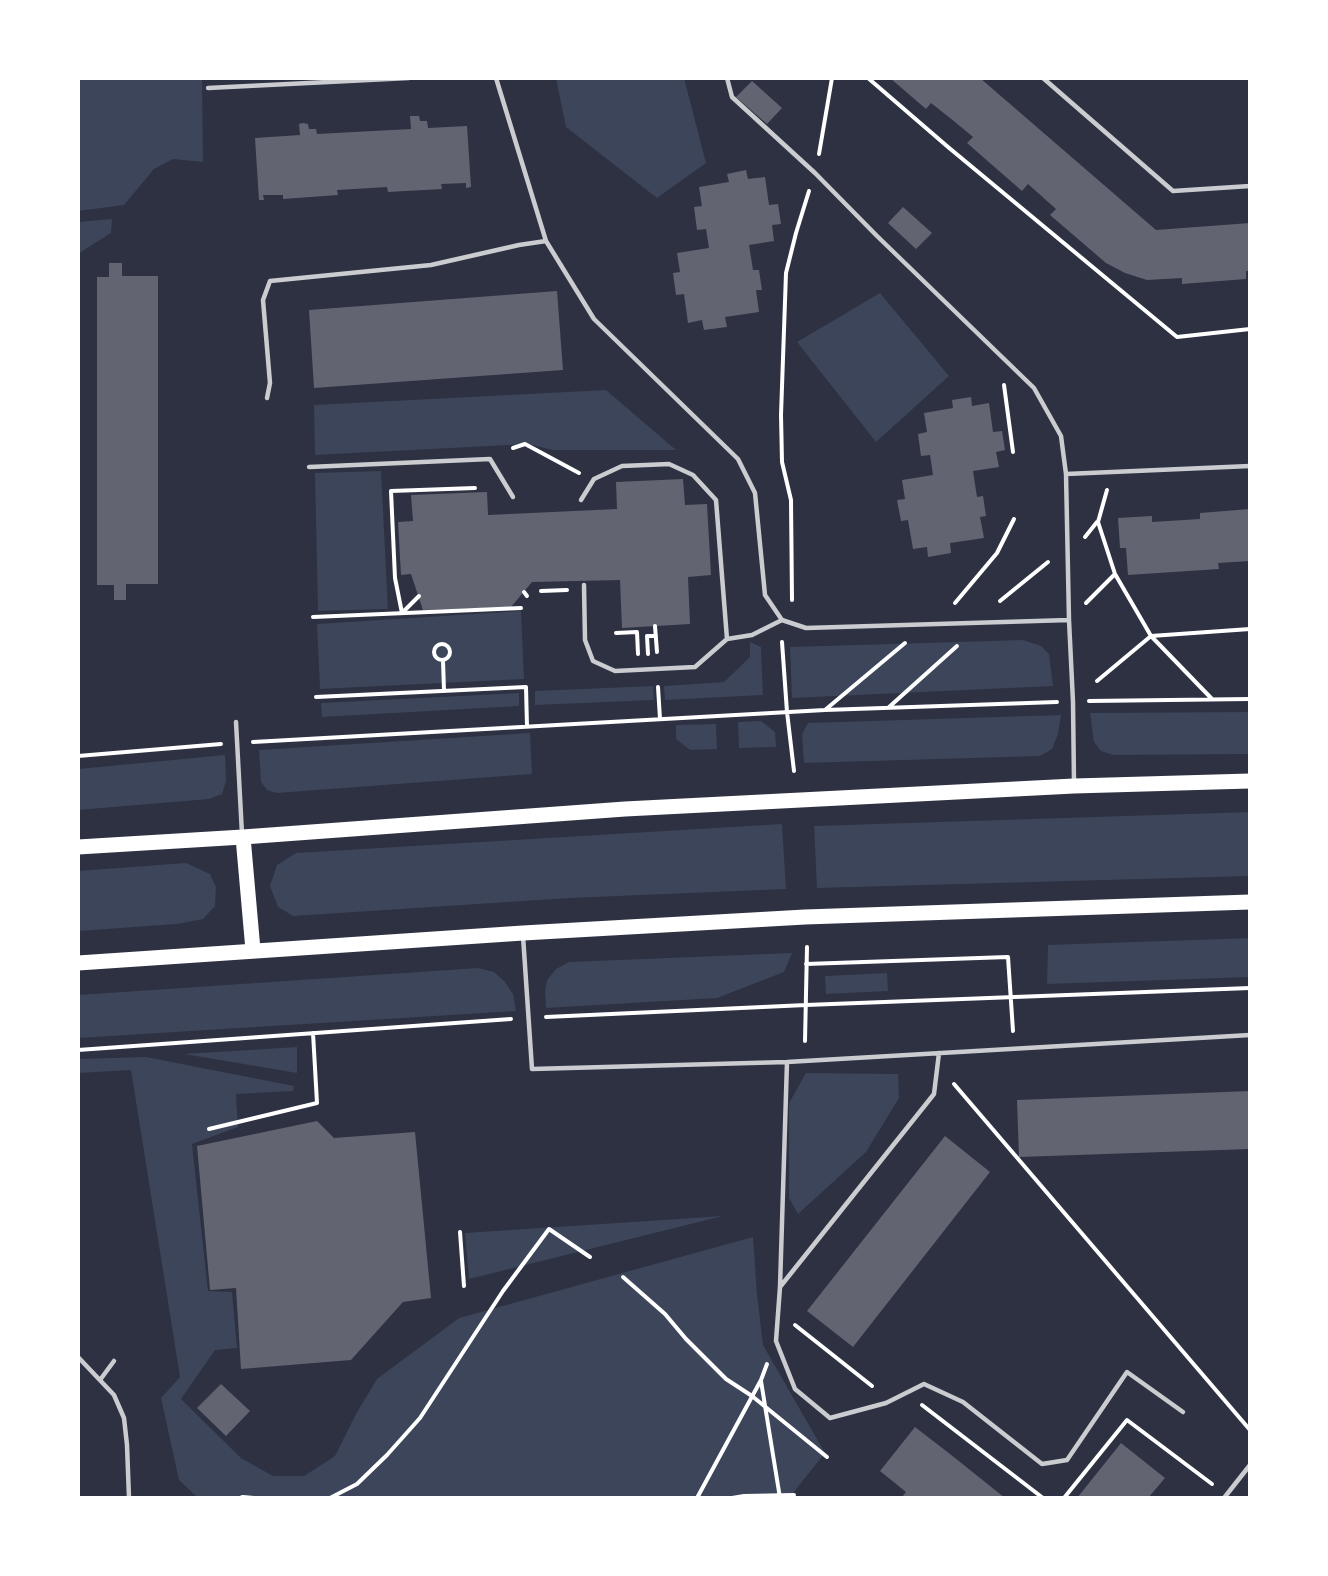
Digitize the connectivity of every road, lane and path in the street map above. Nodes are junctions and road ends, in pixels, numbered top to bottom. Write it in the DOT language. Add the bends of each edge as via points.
graph roads {
  1 [pos="409,78"];
  2 [pos="496,78"];
  3 [pos="727,78"];
  4 [pos="832,78"];
  5 [pos="868,78"];
  6 [pos="1043,78"];
  7 [pos="208,88"];
  8 [pos="817,164"];
  9 [pos="1250,186"];
  10 [pos="810,190"];
  11 [pos="546,241"];
  12 [pos="1250,328"];
  13 [pos="1003,379"];
  14 [pos="267,398"];
  15 [pos="513,448"];
  16 [pos="1013,452"];
  17 [pos="1250,466"];
  18 [pos="309,467"];
  19 [pos="1112,472"];
  20 [pos="1066,474"];
  21 [pos="584,476"];
  22 [pos="475,488"];
  23 [pos="513,497"];
  24 [pos="581,500"];
  25 [pos="1014,519"];
  26 [pos="1098,522"];
  27 [pos="1083,539"];
  28 [pos="1048,562"];
  29 [pos="1115,574"];
  30 [pos="584,585"];
  31 [pos="567,590"];
  32 [pos="541,591"];
  33 [pos="419,596"];
  34 [pos="792,600"];
  35 [pos="1000,601"];
  36 [pos="955,603"];
  37 [pos="521,608"];
  38 [pos="402,613"];
  39 [pos="313,616"];
  40 [pos="1069,620"];
  41 [pos="782,621"];
  42 [pos="655,626"];
  43 [pos="1250,629"];
  44 [pos="616,633"];
  45 [pos="656,636"];
  46 [pos="1151,636"];
  47 [pos="911,638"];
  48 [pos="727,639"];
  49 [pos="782,642"];
  50 [pos="957,646"];
  51 [pos="442,660"];
  52 [pos="657,660"];
  53 [pos="1097,681"];
  54 [pos="658,685"];
  55 [pos="444,691"];
  56 [pos="316,697"];
  57 [pos="1212,699"];
  58 [pos="1250,699"];
  59 [pos="1073,702"];
  60 [pos="888,708"];
  61 [pos="825,710"];
  62 [pos="787,712"];
  63 [pos="660,719"];
  64 [pos="236,722"];
  65 [pos="527,726"];
  66 [pos="237,742"];
  67 [pos="78,756"];
  68 [pos="794,771"];
  69 [pos="1250,782"];
  70 [pos="1074,786"];
  71 [pos="243,837"];
  72 [pos="78,847"];
  73 [pos="1250,902"];
  74 [pos="523,933"];
  75 [pos="807,947"];
  76 [pos="253,950"];
  77 [pos="78,963"];
  78 [pos="806,964"];
  79 [pos="1250,988"];
  80 [pos="1010,997"];
  81 [pos="806,1005"];
  82 [pos="529,1017"];
  83 [pos="1012,1031"];
  84 [pos="313,1033"];
  85 [pos="1250,1035"];
  86 [pos="805,1041"];
  87 [pos="78,1050"];
  88 [pos="939,1053"];
  89 [pos="787,1062"];
  90 [pos="954,1084"];
  91 [pos="209,1129"];
  92 [pos="460,1232"];
  93 [pos="590,1257"];
  94 [pos="623,1277"];
  95 [pos="464,1286"];
  96 [pos="780,1287"];
  97 [pos="778,1312"];
  98 [pos="776,1341"];
  99 [pos="78,1357"];
  100 [pos="114,1361"];
  101 [pos="100,1380"];
  102 [pos="761,1380"];
  103 [pos="872,1386"];
  104 [pos="752,1396"];
  105 [pos="917,1401"];
  106 [pos="765,1406"];
  107 [pos="1183,1412"];
  108 [pos="1250,1430"];
  109 [pos="827,1456"];
  110 [pos="1250,1465"];
  111 [pos="1215,1486"];
  112 [pos="794,1496"];
  113 [pos="780,1497"];
  114 [pos="129,1498"];
  115 [pos="240,1498"];
  116 [pos="254,1498"];
  117 [pos="330,1498"];
  118 [pos="697,1498"];
  119 [pos="732,1498"];
  120 [pos="1043,1498"];
  121 [pos="1064,1498"];
  122 [pos="1224,1498"];
  1 -- 7 [label="lane"];
  2 -- 11 [label="lane"];
  3 -- 20 [label="lane" via="732,97 1034,388 1061,436"];
  4 -- 8 [label="path"];
  5 -- 12 [label="path" via="1177,337"];
  6 -- 9 [label="lane" via="1173,191"];
  10 -- 34 [label="path" via="786,273 781,415 782,462 791,500"];
  11 -- 14 [label="lane" via="431,265 270,281 263,300 270,383"];
  11 -- 41 [label="lane" via="594,319 738,459 755,493 765,595"];
  13 -- 16 [label="path"];
  15 -- 21 [label="path" via="525,444"];
  17 -- 19 [label="lane"];
  18 -- 23 [label="lane" via="490,459"];
  19 -- 20 [label="lane"];
  19 -- 26 [label="path"];
  20 -- 40 [label="lane"];
  22 -- 38 [label="path" via="391,491 395,578"];
  24 -- 48 [label="lane" via="594,479 622,465 669,464 693,475 716,500"];
  25 -- 36 [label="path" via="997,553"];
  26 -- 27 [label="path"];
  26 -- 29 [label="path"];
  28 -- 35 [label="path"];
  29 -- 40 [label="path"];
  29 -- 46 [label="path"];
  30 -- 48 [label="lane" via="585,640 593,661 615,671 695,667"];
  31 -- 32 [label="path"];
  33 -- 38 [label="path"];
  37 -- 38 [label="path"];
  38 -- 39 [label="path"];
  40 -- 41 [label="lane" via="806,628"];
  40 -- 59 [label="lane"];
  41 -- 48 [label="lane" via="752,635"];
  42 -- 45 [label="path"];
  43 -- 46 [label="path"];
  44 -- 45 [label="path" via="637,632 638,654 648,654 647,636"];
  45 -- 52 [label="path"];
  46 -- 53 [label="path"];
  46 -- 57 [label="path"];
  47 -- 61 [label="path"];
  49 -- 62 [label="path"];
  50 -- 60 [label="path"];
  51 -- 51 [label="path" via="450,651 443,644 434,651 436,658"];
  51 -- 55 [label="path"];
  54 -- 63 [label="path"];
  55 -- 56 [label="path"];
  55 -- 65 [label="path" via="526,687"];
  57 -- 58 [label="path"];
  57 -- 59 [label="path"];
  59 -- 60 [label="path"];
  59 -- 70 [label="lane"];
  60 -- 61 [label="path"];
  61 -- 62 [label="path"];
  62 -- 63 [label="path"];
  62 -- 68 [label="path"];
  63 -- 65 [label="path"];
  64 -- 66 [label="lane"];
  65 -- 66 [label="path"];
  66 -- 67 [label="path"];
  66 -- 71 [label="lane"];
  69 -- 70 [label="main road"];
  70 -- 71 [label="main road" via="625,809"];
  71 -- 72 [label="main road"];
  71 -- 76 [label="main road"];
  73 -- 74 [label="main road" via="805,917"];
  74 -- 76 [label="main road"];
  74 -- 82 [label="lane"];
  75 -- 78 [label="path"];
  76 -- 77 [label="main road"];
  78 -- 80 [label="path" via="1008,957"];
  78 -- 81 [label="path"];
  79 -- 80 [label="path"];
  80 -- 81 [label="path"];
  80 -- 83 [label="path"];
  81 -- 82 [label="path"];
  81 -- 86 [label="path"];
  82 -- 84 [label="path"];
  82 -- 89 [label="lane" via="532,1069"];
  84 -- 87 [label="path"];
  84 -- 91 [label="path" via="317,1103"];
  85 -- 88 [label="lane"];
  88 -- 89 [label="lane"];
  88 -- 96 [label="lane" via="934,1094"];
  89 -- 96 [label="lane"];
  90 -- 108 [label="path"];
  92 -- 95 [label="path"];
  93 -- 117 [label="path" via="549,1229 503,1291 420,1418 357,1484"];
  94 -- 104 [label="path" via="665,1314 726,1379"];
  96 -- 97 [label="lane"];
  97 -- 98 [label="lane"];
  97 -- 103 [label="path"];
  98 -- 102 [label="path"];
  98 -- 107 [label="lane" via="795,1389 830,1418 886,1403 924,1384 963,1401 1042,1464 1067,1460 1127,1372"];
  99 -- 101 [label="lane"];
  100 -- 101 [label="lane"];
  101 -- 114 [label="lane" via="114,1395 124,1418"];
  102 -- 104 [label="path"];
  102 -- 106 [label="path"];
  104 -- 106 [label="path"];
  104 -- 118 [label="path"];
  105 -- 120 [label="path"];
  106 -- 109 [label="path"];
  106 -- 113 [label="path"];
  110 -- 122 [label="lane"];
  111 -- 121 [label="path" via="1127,1420"];
  112 -- 113 [label="path"];
  113 -- 119 [label="path"];
  115 -- 116 [label="path"];
}
